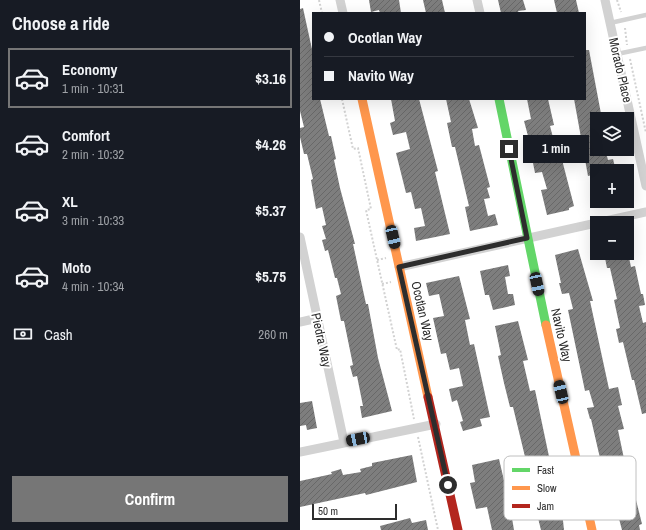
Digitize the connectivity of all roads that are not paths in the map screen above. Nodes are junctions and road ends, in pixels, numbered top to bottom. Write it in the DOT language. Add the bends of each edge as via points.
graph roads {
  1 [pos="340,0"];
  2 [pos="477,0"];
  3 [pos="605,0"];
  4 [pos="343,12"];
  5 [pos="480,12"];
  6 [pos="646,15"];
  7 [pos="610,23"];
  8 [pos="646,48"];
  9 [pos="617,54"];
  10 [pos="362,100"];
  11 [pos="499,100"];
  12 [pos="646,185"];
  13 [pos="646,212"];
  14 [pos="300,237"];
  15 [pos="527,238"];
  16 [pos="399,267"];
  17 [pos="318,318"];
  18 [pos="300,322"];
  19 [pos="436,424"];
  20 [pos="344,442"];
  21 [pos="300,452"];
  22 [pos="576,456"];
  23 [pos="590,520"];
  24 [pos="458,530"];
  25 [pos="592,530"];
  1 -- 4 [label="street"];
  2 -- 5 [label="street"];
  3 -- 7 [label="street, Morado Place"];
  6 -- 7 [label="lane"];
  7 -- 9 [label="street, Morado Place"];
  8 -- 9 [label="lane"];
  9 -- 12 [label="street, Morado Place"];
  10 -- 16 [label="street, Ocotlan Way"];
  11 -- 15 [label="street, Navito Way"];
  13 -- 15 [label="street"];
  14 -- 17 [label="street, Piedra Way"];
  15 -- 16 [label="street"];
  15 -- 22 [label="street, Navito Way"];
  16 -- 19 [label="street, Ocotlan Way"];
  17 -- 18 [label="street"];
  17 -- 20 [label="street, Piedra Way"];
  19 -- 20 [label="street"];
  19 -- 24 [label="street, Ocotlan Way"];
  20 -- 21 [label="street"];
  23 -- 25 [label="street, Navito Way"];
}
